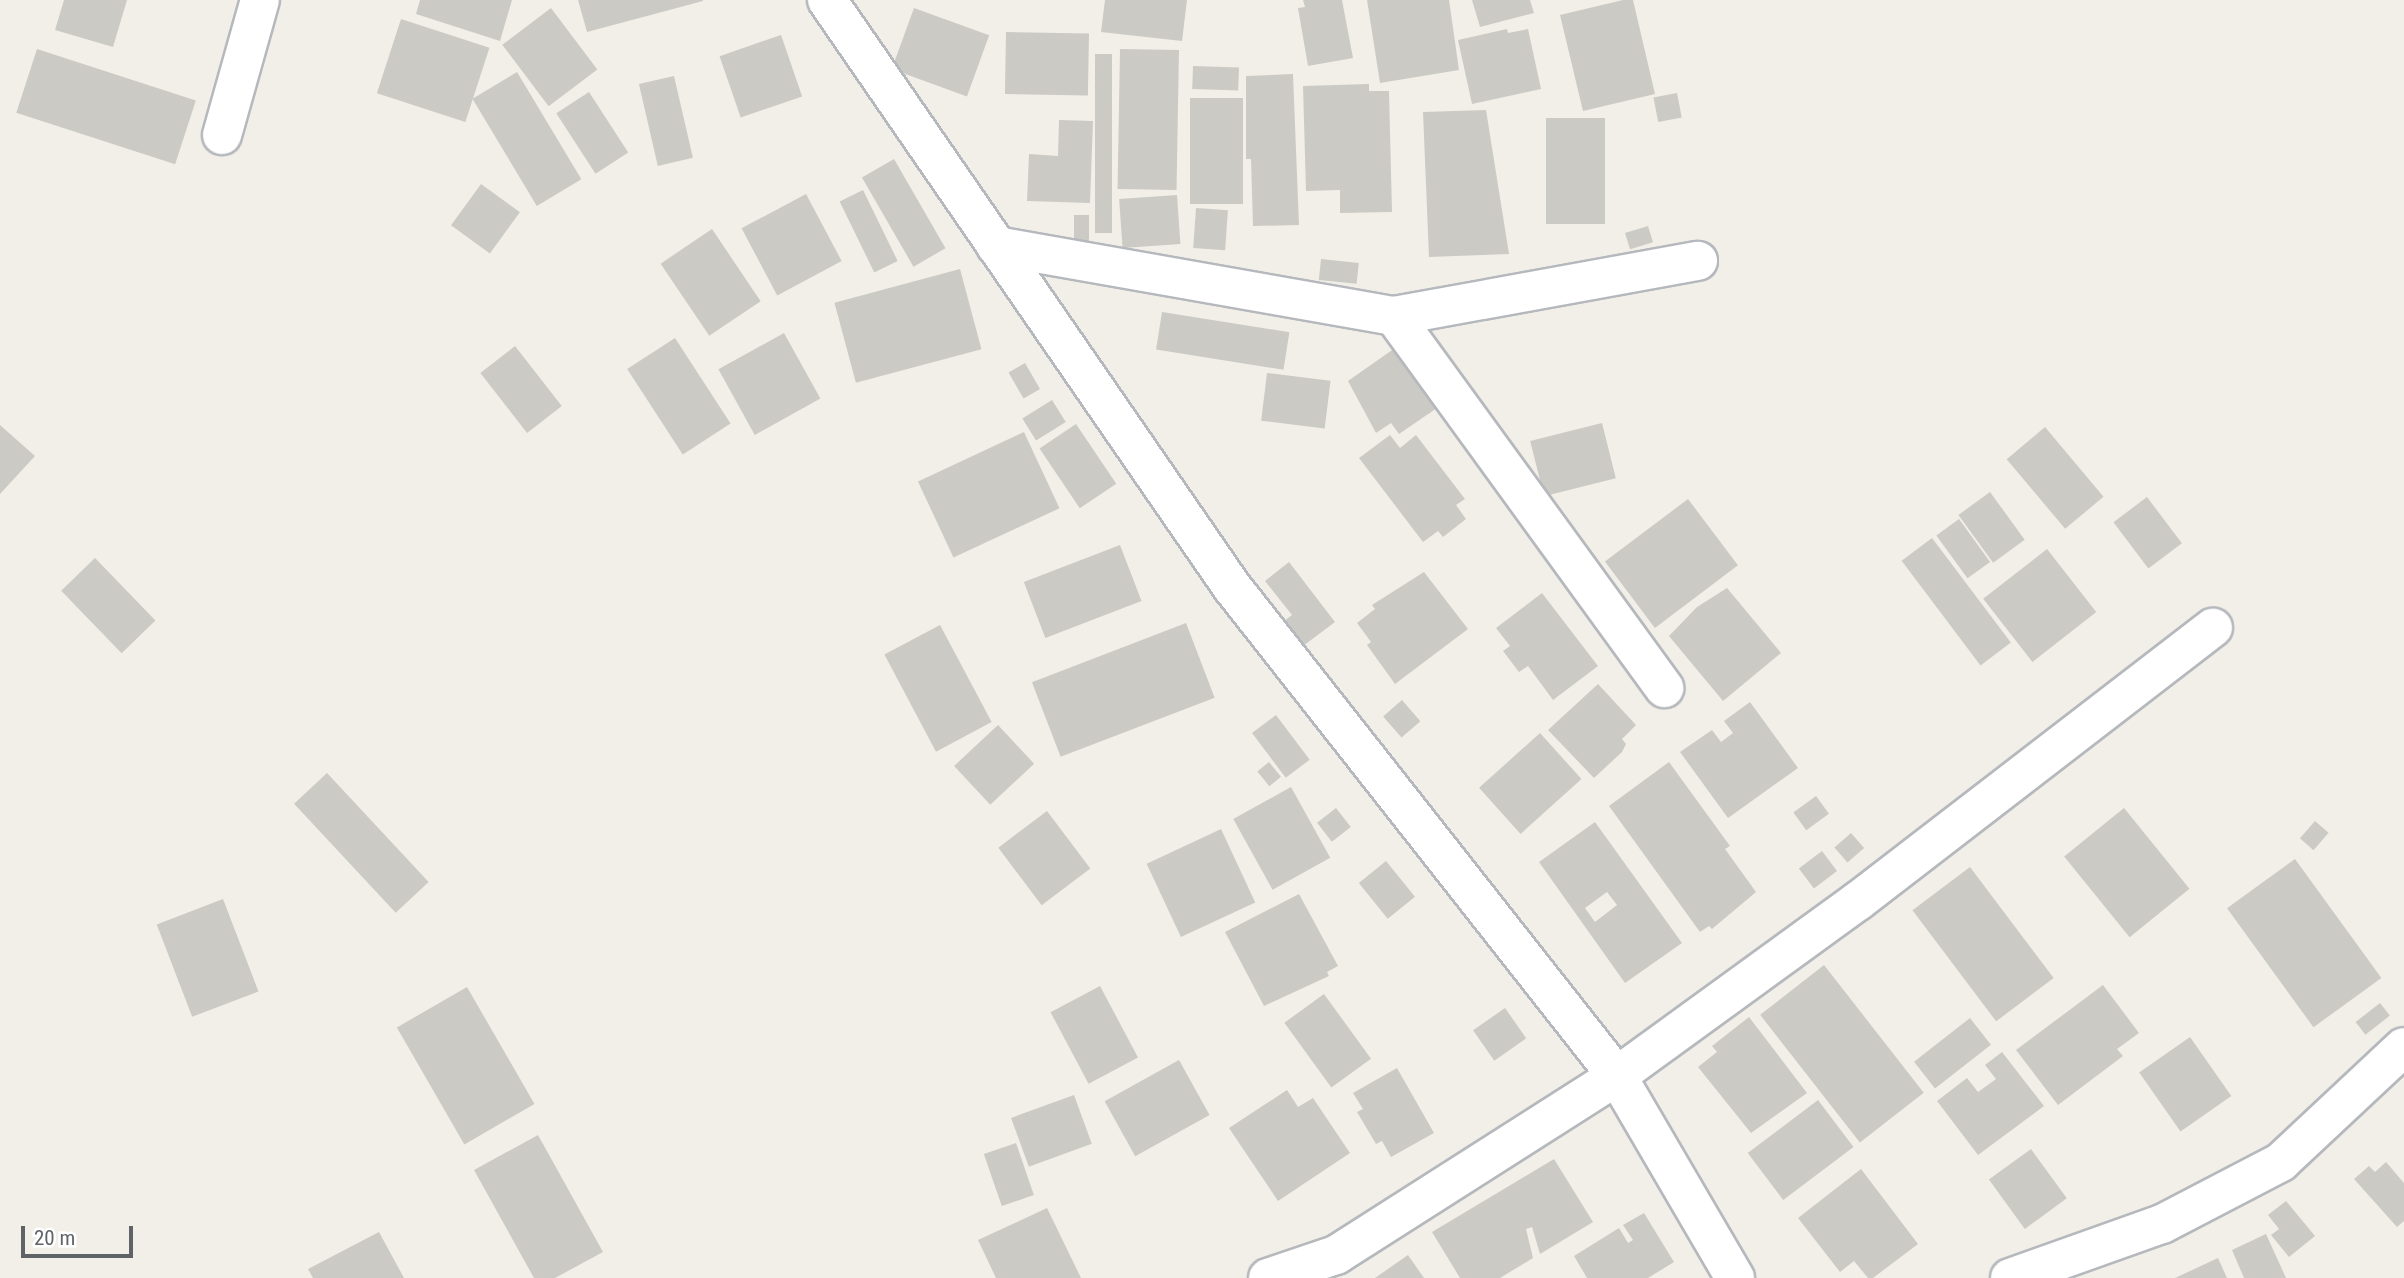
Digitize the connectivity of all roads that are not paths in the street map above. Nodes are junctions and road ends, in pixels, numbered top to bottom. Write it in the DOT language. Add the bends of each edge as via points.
graph roads {
  1 [pos="260,0"];
  2 [pos="827,0"];
  3 [pos="222,135"];
  4 [pos="996,246"];
  5 [pos="1698,261"];
  6 [pos="1394,316"];
  7 [pos="2213,628"];
  8 [pos="1664,688"];
  9 [pos="2404,1047"];
  10 [pos="1617,1076"];
  11 [pos="1268,1278"];
  12 [pos="1735,1278"];
  13 [pos="2010,1278"];
  1 -- 3 [label="street"];
  2 -- 4 [label="street"];
  4 -- 6 [label="street"];
  4 -- 10 [label="street" via="1232,587"];
  5 -- 6 [label="street"];
  6 -- 8 [label="street"];
  7 -- 10 [label="street" via="1858,901"];
  9 -- 13 [label="street" via="2281,1162 2162,1224"];
  10 -- 11 [label="street" via="1336,1255"];
  10 -- 12 [label="street"];
}
